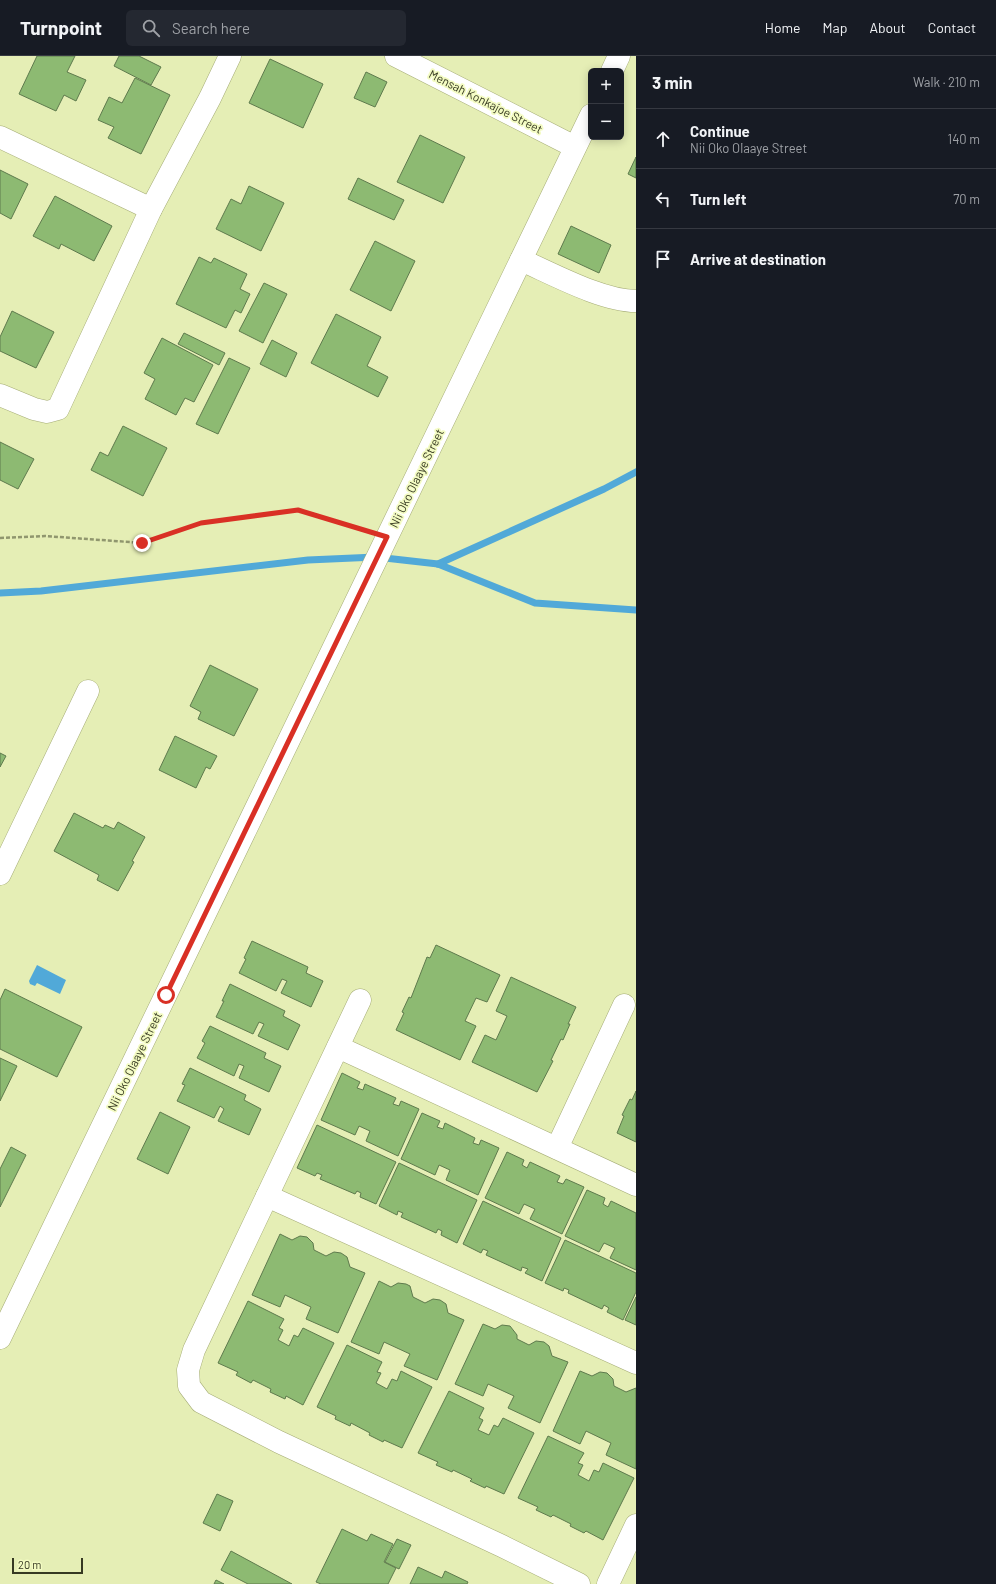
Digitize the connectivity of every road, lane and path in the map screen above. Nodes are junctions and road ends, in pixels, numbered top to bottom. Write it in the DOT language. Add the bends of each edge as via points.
graph roads {
  1 [pos="230,56"];
  2 [pos="396,56"];
  3 [pos="619,56"];
  4 [pos="613,68"];
  5 [pos="588,121"];
  6 [pos="0,137"];
  7 [pos="575,147"];
  8 [pos="152,209"];
  9 [pos="521,260"];
  10 [pos="636,302"];
  11 [pos="0,395"];
  12 [pos="387,537"];
  13 [pos="0,538"];
  14 [pos="88,691"];
  15 [pos="0,874"];
  16 [pos="360,1000"];
  17 [pos="624,1005"];
  18 [pos="338,1047"];
  19 [pos="557,1148"];
  20 [pos="636,1185"];
  21 [pos="267,1196"];
  22 [pos="0,1338"];
  23 [pos="636,1363"];
  24 [pos="636,1524"];
  25 [pos="579,1584"];
  26 [pos="608,1584"];
  1 -- 8 [label="street"];
  2 -- 7 [label="street, Mensah Konkajoe Street"];
  3 -- 4 [label="street"];
  5 -- 7 [label="street, Nii Oko Olaaye Street"];
  6 -- 8 [label="street"];
  7 -- 9 [label="street, Nii Oko Olaaye Street"];
  8 -- 11 [label="street" via="58,409 47,412 34,409"];
  9 -- 10 [label="street" via="600,295"];
  9 -- 12 [label="street, Nii Oko Olaaye Street"];
  12 -- 13 [label="path" via="298,510 201,523 142,543 45,536"];
  12 -- 22 [label="street, Nii Oko Olaaye Street"];
  14 -- 15 [label="street"];
  16 -- 18 [label="street"];
  17 -- 19 [label="street"];
  18 -- 19 [label="street"];
  18 -- 21 [label="street"];
  19 -- 20 [label="street"];
  21 -- 23 [label="street"];
  21 -- 25 [label="street" via="194,1350 188,1370 189,1386 201,1402 279,1442"];
  24 -- 26 [label="street"];
}
